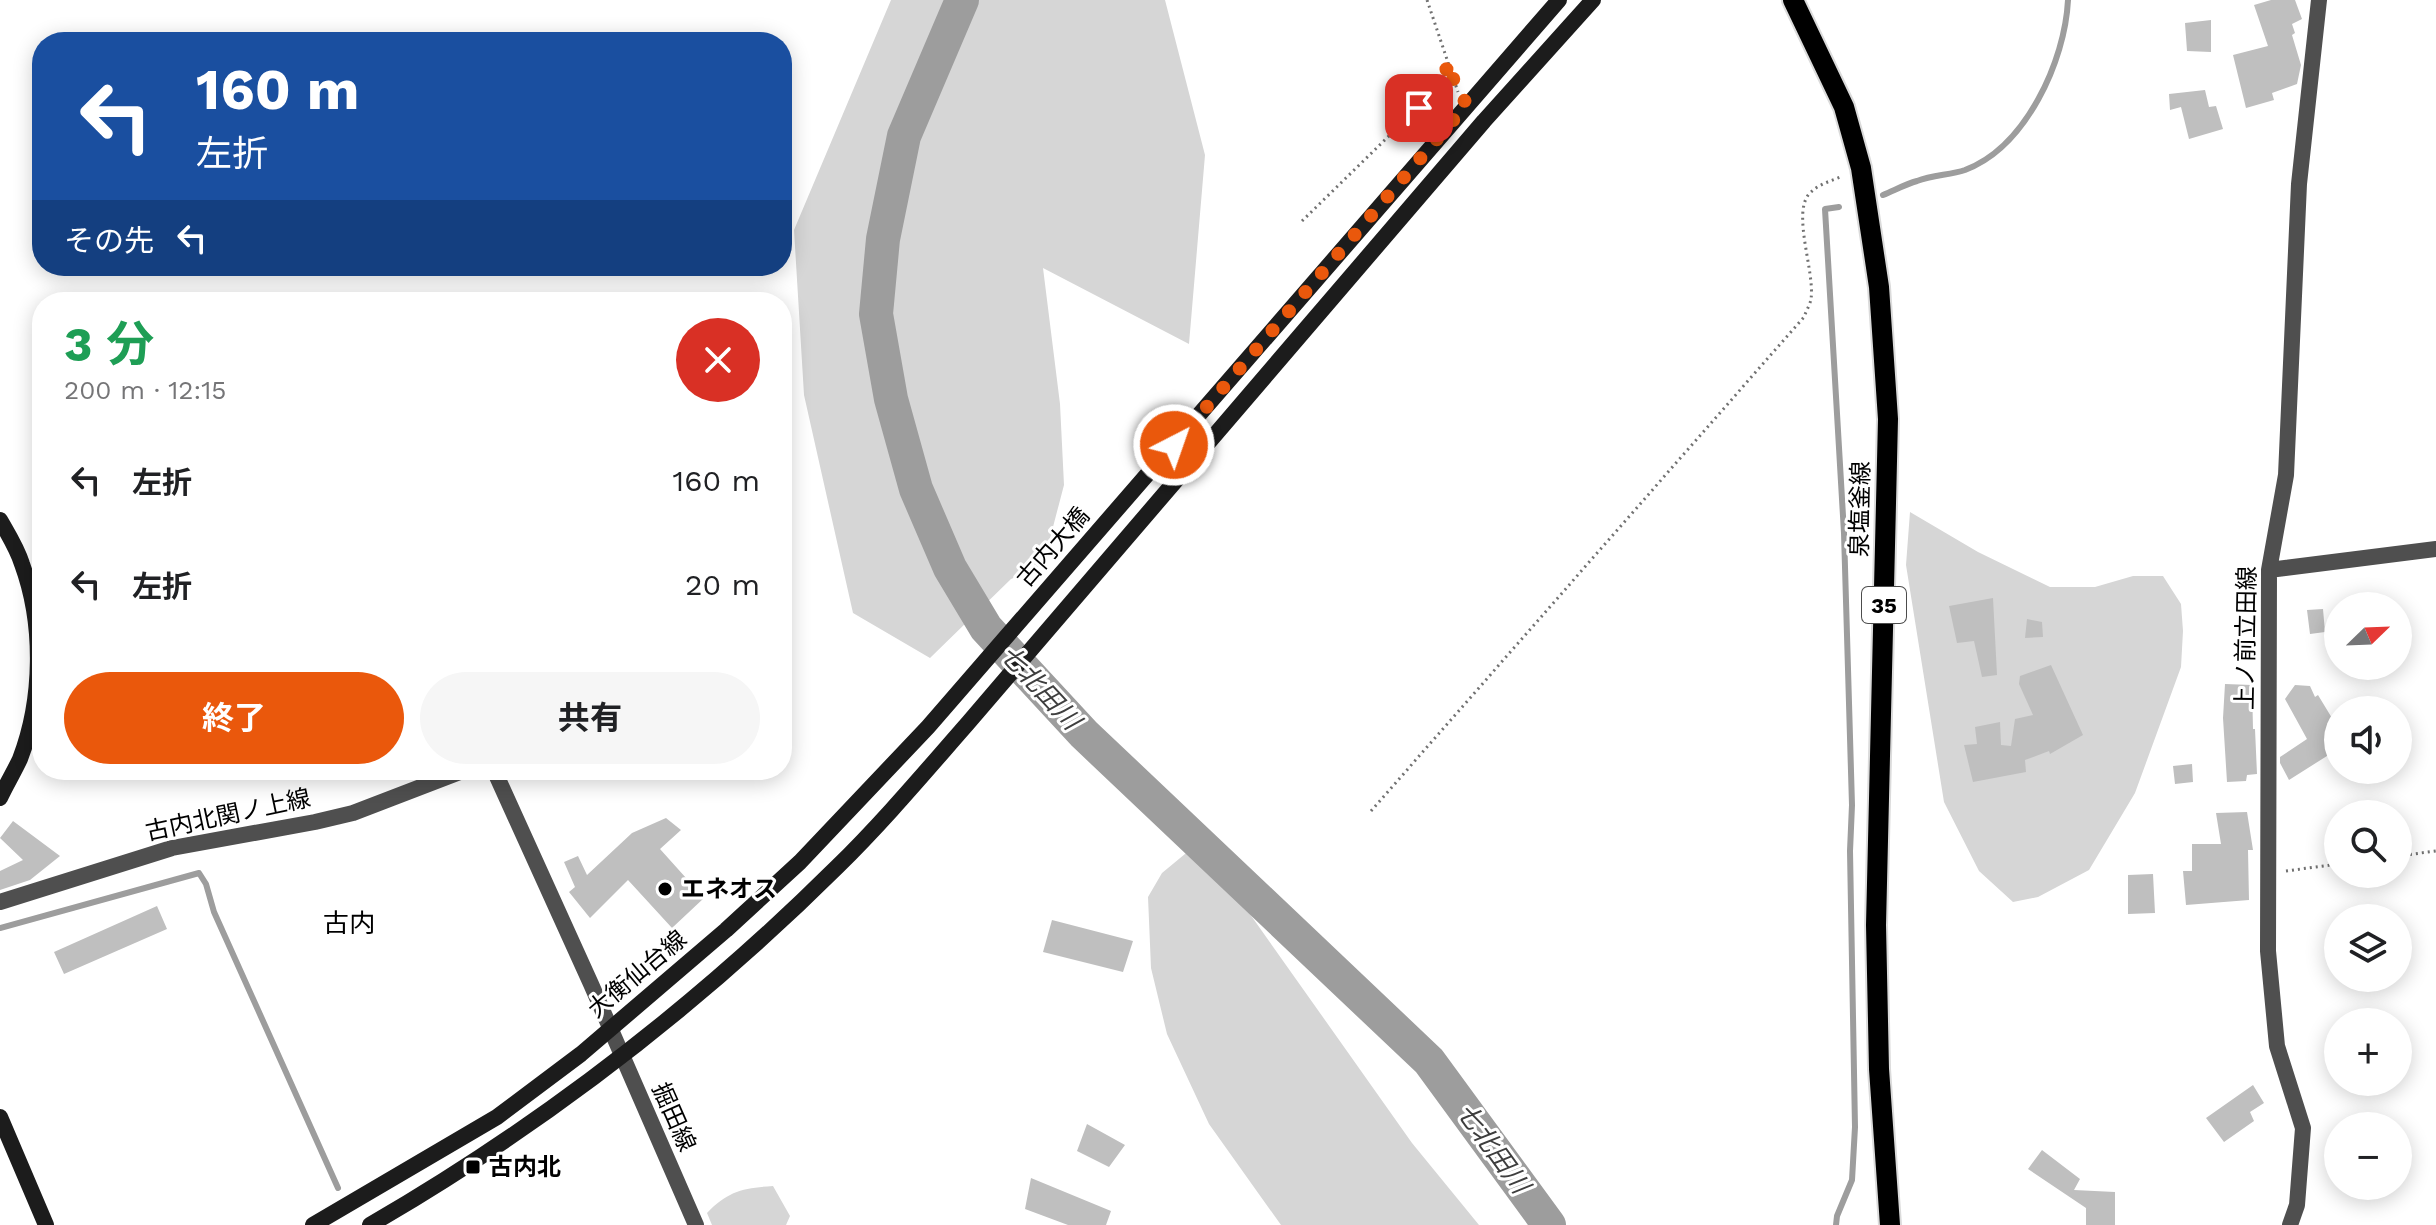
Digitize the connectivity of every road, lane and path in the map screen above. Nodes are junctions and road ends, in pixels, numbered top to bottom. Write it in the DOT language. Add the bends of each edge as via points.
graph roads {
  1 [pos="1427,0"];
  2 [pos="1559,0"];
  3 [pos="1593,0"];
  4 [pos="1793,0"];
  5 [pos="2319,0"];
  6 [pos="1449,62"];
  7 [pos="1467,104"];
  8 [pos="1861,168"];
  9 [pos="1302,221"];
  10 [pos="0,520"];
  11 [pos="2436,549"];
  12 [pos="2269,570"];
  13 [pos="32,602"];
  14 [pos="947,704"];
  15 [pos="32,714"];
  16 [pos="928,727"];
  17 [pos="948,746"];
  18 [pos="439,780"];
  19 [pos="498,780"];
  20 [pos="0,798"];
  21 [pos="1371,811"];
  22 [pos="2436,851"];
  23 [pos="2412,854"];
  24 [pos="2324,866"];
  25 [pos="2268,873"];
  26 [pos="0,902"];
  27 [pos="609,1029"];
  28 [pos="621,1056"];
  29 [pos="0,1117"];
  30 [pos="46,1225"];
  31 [pos="313,1225"];
  32 [pos="370,1225"];
  33 [pos="696,1225"];
  34 [pos="1890,1225"];
  35 [pos="2290,1225"];
  1 -- 6 [label="path"];
  2 -- 7 [label="main road"];
  3 -- 17 [label="main road"];
  4 -- 8 [label="main road, 泉塩釜線 / 35" via="1844,107"];
  5 -- 12 [label="street, 上ノ前立田線" via="2299,184 2286,475"];
  6 -- 7 [label="path" via="1456,90"];
  6 -- 9 [label="path" via="1441,85"];
  7 -- 14 [label="main road, 古内大橋"];
  8 -- 21 [label="path" via="1807,196 1803,211 1811,302 1804,317"];
  8 -- 34 [label="main road, 泉塩釜線 / 35" via="1879,287 1888,419 1876,925"];
  10 -- 13 [label="main road" via="22,564"];
  11 -- 12 [label="street"];
  12 -- 25 [label="street, 上ノ前立田線"];
  14 -- 16 [label="main road, 大衡仙台線"];
  15 -- 20 [label="main road" via="19,760"];
  16 -- 17 [label="main road"];
  16 -- 27 [label="main road, 大衡仙台線" via="800,862"];
  17 -- 28 [label="main road" via="887,817 784,919"];
  18 -- 26 [label="street, 古内北関ノ上線" via="353,813 172,848"];
  19 -- 27 [label="street"];
  22 -- 23 [label="path"];
  24 -- 25 [label="path"];
  25 -- 35 [label="street, 上ノ前立田線" via="2268,951 2277,1046 2303,1128 2297,1205"];
  27 -- 28 [label="street, 掘田線"];
  27 -- 31 [label="main road, 大衡仙台線" via="497,1117"];
  28 -- 32 [label="main road" via="521,1131"];
  28 -- 33 [label="street, 掘田線"];
  29 -- 30 [label="main road"];
}
